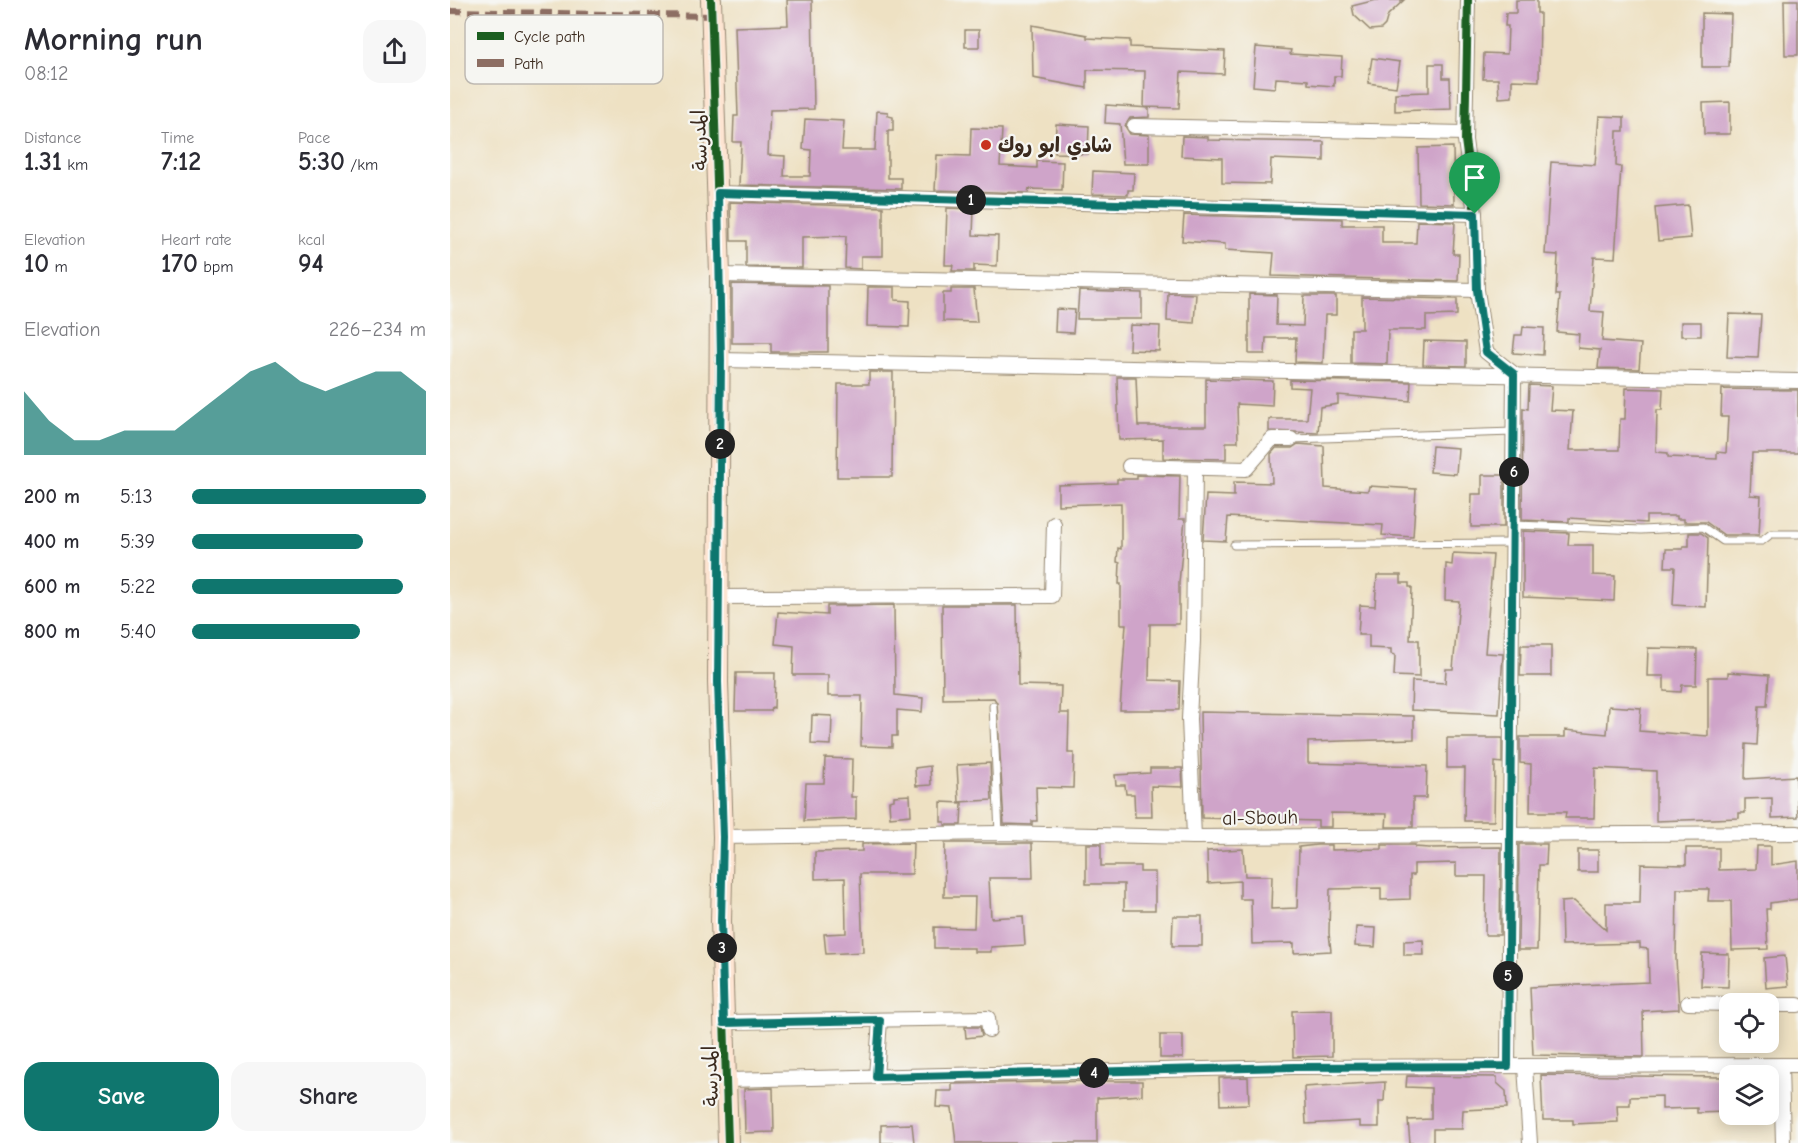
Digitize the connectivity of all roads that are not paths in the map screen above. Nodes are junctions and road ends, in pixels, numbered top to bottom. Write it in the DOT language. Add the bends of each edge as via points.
graph roads {
  1 [pos="711,0"];
  2 [pos="1468,0"];
  3 [pos="1134,126"];
  4 [pos="1465,133"];
  5 [pos="718,193"];
  6 [pos="1475,214"];
  7 [pos="720,275"];
  8 [pos="1477,290"];
  9 [pos="721,360"];
  10 [pos="1514,374"];
  11 [pos="1798,381"];
  12 [pos="1514,432"];
  13 [pos="1291,439"];
  14 [pos="1129,466"];
  15 [pos="1195,468"];
  16 [pos="1053,524"];
  17 [pos="1514,525"];
  18 [pos="1798,534"];
  19 [pos="1513,543"];
  20 [pos="1234,545"];
  21 [pos="718,597"];
  22 [pos="993,706"];
  23 [pos="999,833"];
  24 [pos="1510,833"];
  25 [pos="1798,833"];
  26 [pos="723,837"];
  27 [pos="1194,837"];
  28 [pos="1688,1003"];
  29 [pos="1719,1004"];
  30 [pos="1779,1005"];
  31 [pos="1798,1005"];
  32 [pos="880,1020"];
  33 [pos="724,1023"];
  34 [pos="989,1030"];
  35 [pos="1798,1065"];
  36 [pos="1508,1066"];
  37 [pos="1525,1066"];
  38 [pos="1781,1066"];
  39 [pos="876,1077"];
  40 [pos="726,1080"];
  41 [pos="728,1143"];
  42 [pos="1530,1143"];
  43 [pos="1783,1143"];
  1 -- 5 [label="street, المدرسة"];
  2 -- 4 [label="street"];
  3 -- 4 [label="street"];
  4 -- 6 [label="street"];
  5 -- 6 [label="street"];
  5 -- 7 [label="street, المدرسة"];
  6 -- 8 [label="street"];
  7 -- 8 [label="street"];
  7 -- 9 [label="street, المدرسة"];
  8 -- 10 [label="street" via="1486,352"];
  9 -- 10 [label="street"];
  9 -- 21 [label="street, المدرسة"];
  10 -- 11 [label="street"];
  10 -- 12 [label="street"];
  12 -- 13 [label="lane"];
  12 -- 17 [label="street"];
  13 -- 15 [label="street" via="1272,439 1246,469"];
  14 -- 15 [label="street"];
  15 -- 27 [label="street" via="1189,718"];
  16 -- 21 [label="street" via="1052,596"];
  17 -- 18 [label="lane" via="1641,530 1703,527 1723,541 1762,541 1771,534"];
  17 -- 19 [label="street"];
  19 -- 20 [label="lane"];
  19 -- 24 [label="street"];
  21 -- 26 [label="street, المدرسة"];
  22 -- 23 [label="lane"];
  23 -- 26 [label="street, al-Sbouh"];
  23 -- 27 [label="street, al-Sbouh"];
  24 -- 25 [label="street, al-Sbouh"];
  24 -- 27 [label="street, al-Sbouh"];
  24 -- 36 [label="street"];
  26 -- 33 [label="street, المدرسة"];
  28 -- 29 [label="street"];
  30 -- 31 [label="street"];
  32 -- 33 [label="street"];
  32 -- 34 [label="street" via="988,1018"];
  32 -- 39 [label="street"];
  33 -- 40 [label="street, المدرسة"];
  35 -- 38 [label="street"];
  36 -- 37 [label="street"];
  36 -- 39 [label="street"];
  37 -- 38 [label="street"];
  37 -- 42 [label="street"];
  38 -- 43 [label="street"];
  39 -- 40 [label="street"];
  40 -- 41 [label="street, المدرسة"];
}
